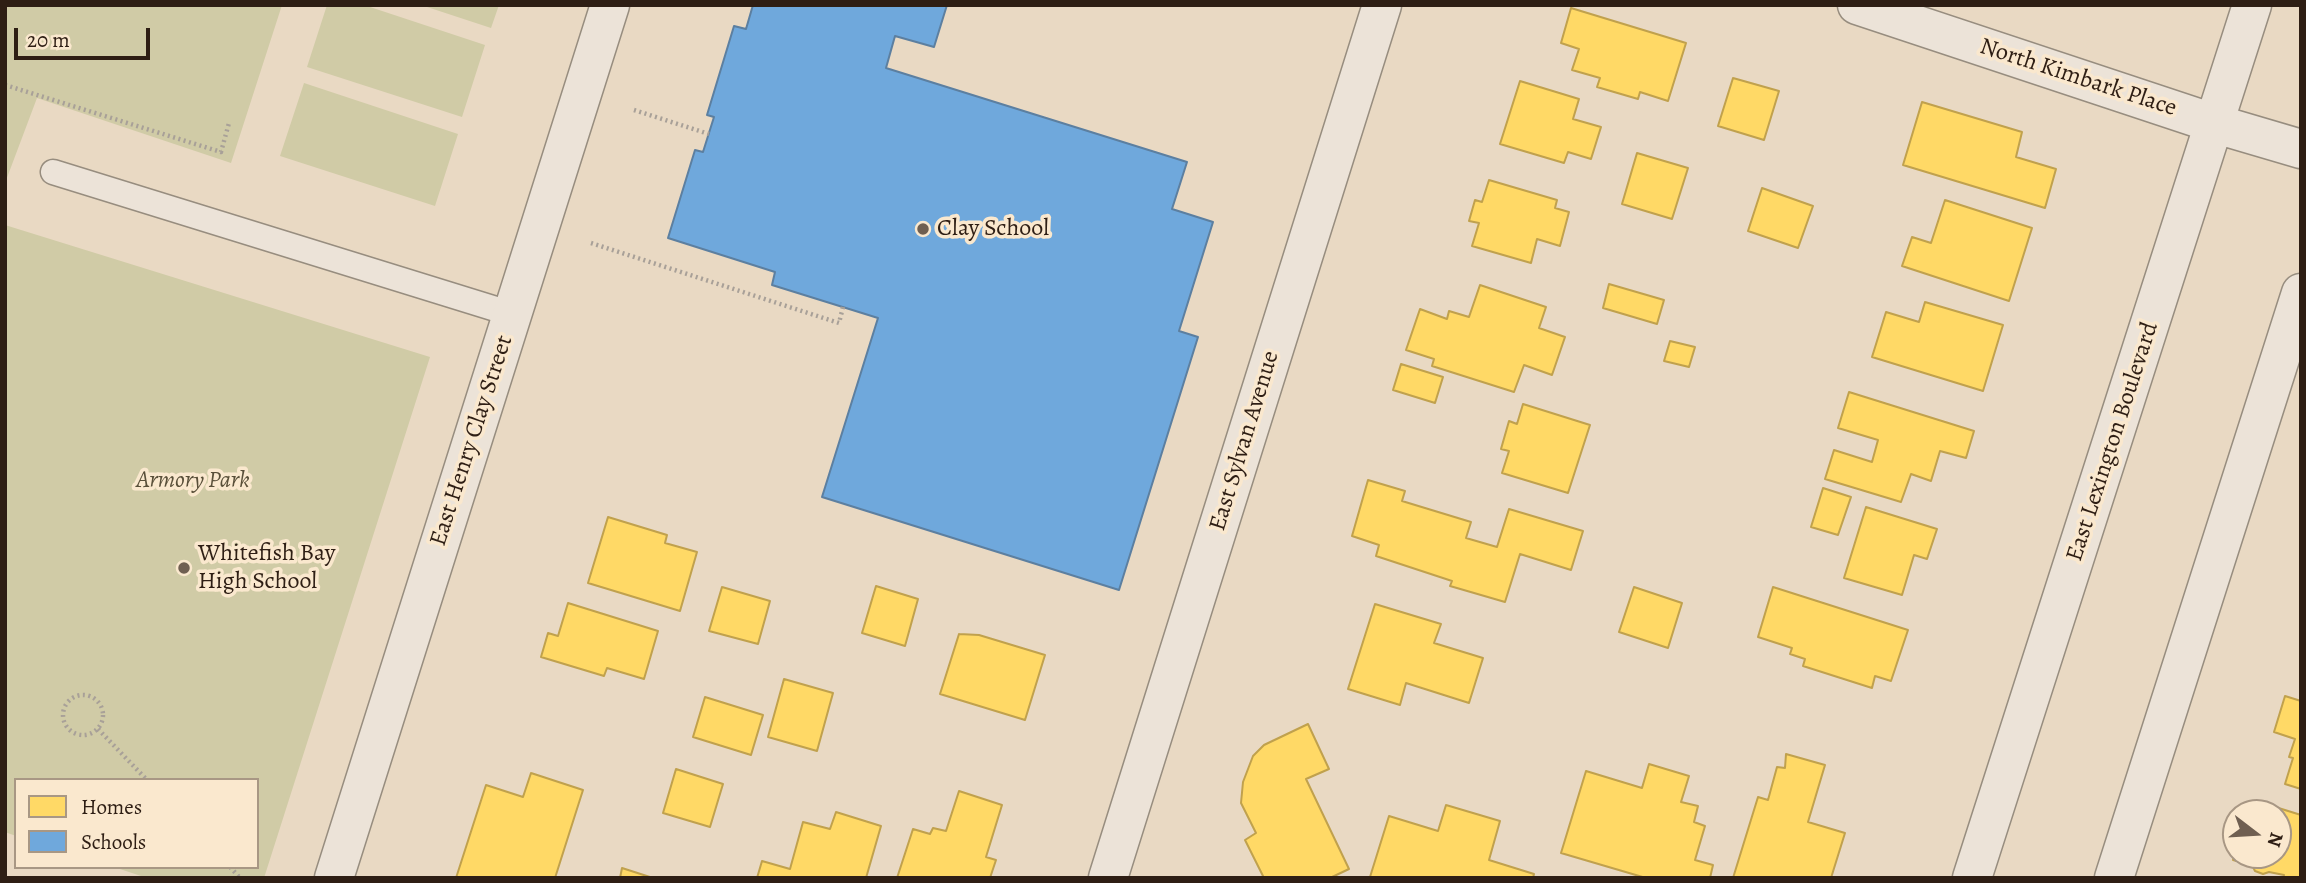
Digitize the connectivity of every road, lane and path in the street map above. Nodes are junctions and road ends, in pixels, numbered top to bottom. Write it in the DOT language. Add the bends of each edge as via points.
graph roads {
  1 [pos="610,5"];
  2 [pos="1382,5"];
  3 [pos="1857,5"];
  4 [pos="2252,5"];
  5 [pos="5,85"];
  6 [pos="634,110"];
  7 [pos="229,124"];
  8 [pos="2216,124"];
  9 [pos="709,134"];
  10 [pos="2301,149"];
  11 [pos="53,172"];
  12 [pos="591,243"];
  13 [pos="2301,293"];
  14 [pos="843,307"];
  15 [pos="512,314"];
  16 [pos="98,729"];
  17 [pos="145,778"];
  18 [pos="334,878"];
  19 [pos="1108,878"];
  20 [pos="1972,878"];
  21 [pos="2114,878"];
  1 -- 15 [label="street, East Henry Clay Street"];
  2 -- 19 [label="street, East Sylvan Avenue"];
  3 -- 8 [label="street, North Kimbark Place"];
  4 -- 8 [label="street, East Lexington Boulevard"];
  5 -- 7 [label="path" via="221,152"];
  6 -- 9 [label="path"];
  8 -- 10 [label="street, North Kimbark Place"];
  8 -- 20 [label="street, East Lexington Boulevard"];
  11 -- 15 [label="lane"];
  12 -- 14 [label="path" via="839,323"];
  13 -- 21 [label="street"];
  15 -- 18 [label="street, East Henry Clay Street"];
  16 -- 16 [label="path" via="104,717 96,698 83,695 70,700 63,711 69,730 80,736"];
  16 -- 17 [label="path"];
}
